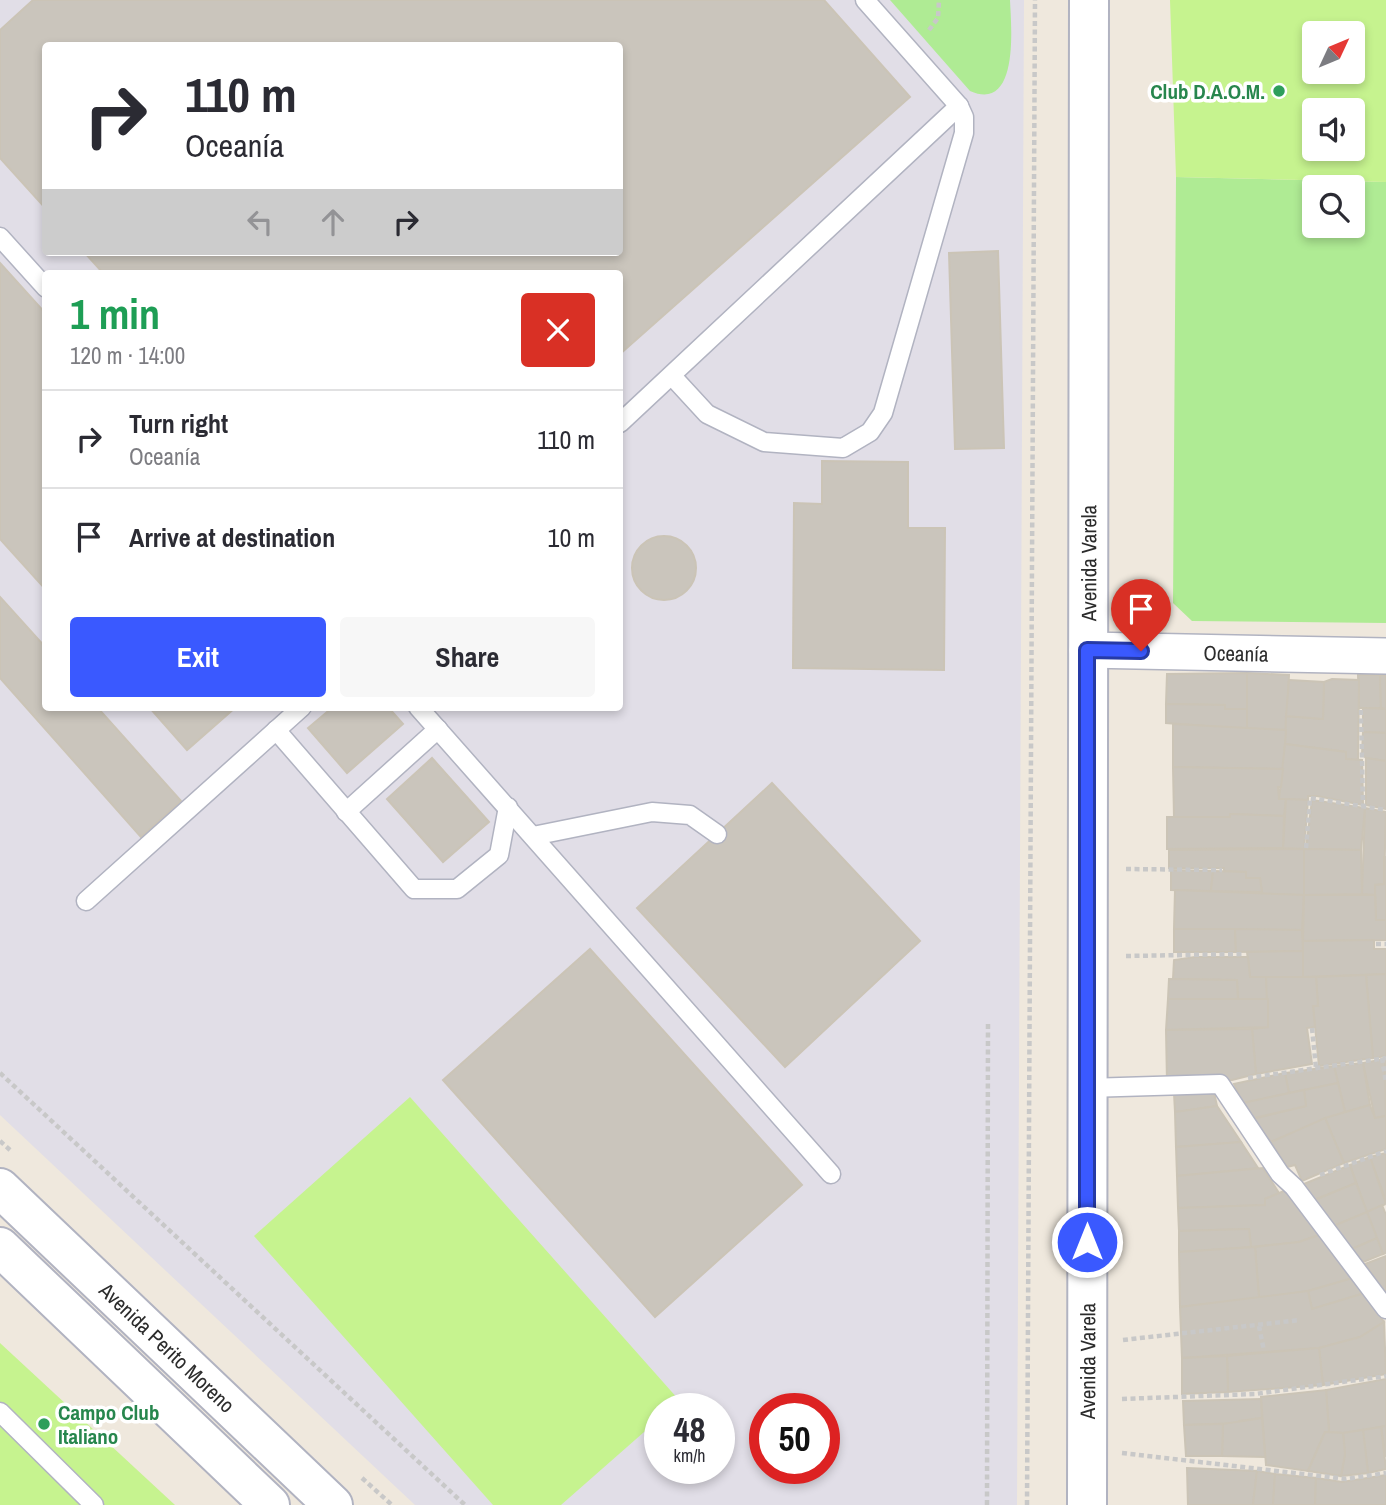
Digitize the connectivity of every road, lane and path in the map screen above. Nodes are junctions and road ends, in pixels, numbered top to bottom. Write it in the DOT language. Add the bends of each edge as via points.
graph roads {
  1 [pos="865,0"];
  2 [pos="1035,0"];
  3 [pos="1088,0"];
  4 [pos="959,106"];
  5 [pos="0,237"];
  6 [pos="42,284"];
  7 [pos="672,376"];
  8 [pos="623,420"];
  9 [pos="1087,650"];
  10 [pos="1386,656"];
  11 [pos="1361,710"];
  12 [pos="297,711"];
  13 [pos="422,711"];
  14 [pos="438,729"];
  15 [pos="276,730"];
  16 [pos="1363,806"];
  17 [pos="508,807"];
  18 [pos="1386,810"];
  19 [pos="346,812"];
  20 [pos="717,834"];
  21 [pos="533,836"];
  22 [pos="1306,848"];
  23 [pos="1087,869"];
  24 [pos="1222,870"];
  25 [pos="86,901"];
  26 [pos="1376,944"];
  27 [pos="1386,944"];
  28 [pos="1244,954"];
  29 [pos="1087,956"];
  30 [pos="988,1021"];
  31 [pos="1312,1028"];
  32 [pos="1384,1058"];
  33 [pos="1315,1068"];
  34 [pos="0,1073"];
  35 [pos="1386,1083"];
  36 [pos="1220,1084"];
  37 [pos="1087,1088"];
  38 [pos="1386,1151"];
  39 [pos="831,1174"];
  40 [pos="1294,1187"];
  41 [pos="0,1188"];
  42 [pos="0,1247"];
  43 [pos="1386,1309"];
  44 [pos="1300,1320"];
  45 [pos="1259,1326"];
  46 [pos="1087,1344"];
  47 [pos="1264,1351"];
  48 [pos="1386,1376"];
  49 [pos="1087,1401"];
  50 [pos="0,1412"];
  51 [pos="1087,1449"];
  52 [pos="1386,1473"];
  53 [pos="94,1505"];
  54 [pos="270,1505"];
  55 [pos="333,1505"];
  56 [pos="465,1505"];
  57 [pos="987,1505"];
  58 [pos="1027,1505"];
  59 [pos="1087,1505"];
  1 -- 4 [label="lane"];
  2 -- 58 [label="path"];
  3 -- 9 [label="main road, Avenida Varela"];
  4 -- 7 [label="lane"];
  4 -- 7 [label="lane" via="964,133 883,412 870,432 843,448 764,442 707,414"];
  5 -- 6 [label="lane"];
  7 -- 8 [label="lane"];
  9 -- 10 [label="street, Oceanía"];
  9 -- 23 [label="main road, Avenida Varela"];
  11 -- 16 [label="path"];
  12 -- 15 [label="lane"];
  13 -- 14 [label="lane"];
  14 -- 17 [label="lane"];
  14 -- 19 [label="lane"];
  15 -- 19 [label="lane"];
  15 -- 25 [label="lane"];
  16 -- 18 [label="path"];
  16 -- 22 [label="path" via="1310,798"];
  17 -- 19 [label="lane" via="499,855 457,889 414,889"];
  17 -- 21 [label="lane"];
  20 -- 21 [label="lane" via="690,816 652,812"];
  21 -- 39 [label="lane"];
  23 -- 24 [label="path"];
  23 -- 29 [label="main road, Avenida Varela"];
  26 -- 27 [label="path"];
  28 -- 29 [label="path"];
  29 -- 37 [label="main road, Avenida Varela"];
  30 -- 57 [label="path"];
  31 -- 33 [label="path"];
  32 -- 33 [label="path"];
  32 -- 35 [label="path"];
  33 -- 36 [label="path"];
  34 -- 56 [label="path"];
  36 -- 37 [label="lane"];
  36 -- 40 [label="lane" via="1280,1174"];
  37 -- 46 [label="main road, Avenida Varela"];
  38 -- 40 [label="path"];
  40 -- 43 [label="lane"];
  41 -- 55 [label="main road, Avenida Perito Moreno"];
  42 -- 54 [label="main road, Avenida Perito Moreno"];
  44 -- 45 [label="path"];
  45 -- 46 [label="path"];
  45 -- 47 [label="path"];
  46 -- 49 [label="main road, Avenida Varela"];
  48 -- 49 [label="path" via="1255,1394"];
  49 -- 51 [label="main road, Avenida Varela"];
  50 -- 53 [label="lane"];
  51 -- 52 [label="path" via="1346,1479"];
  51 -- 59 [label="main road, Avenida Varela"];
}
